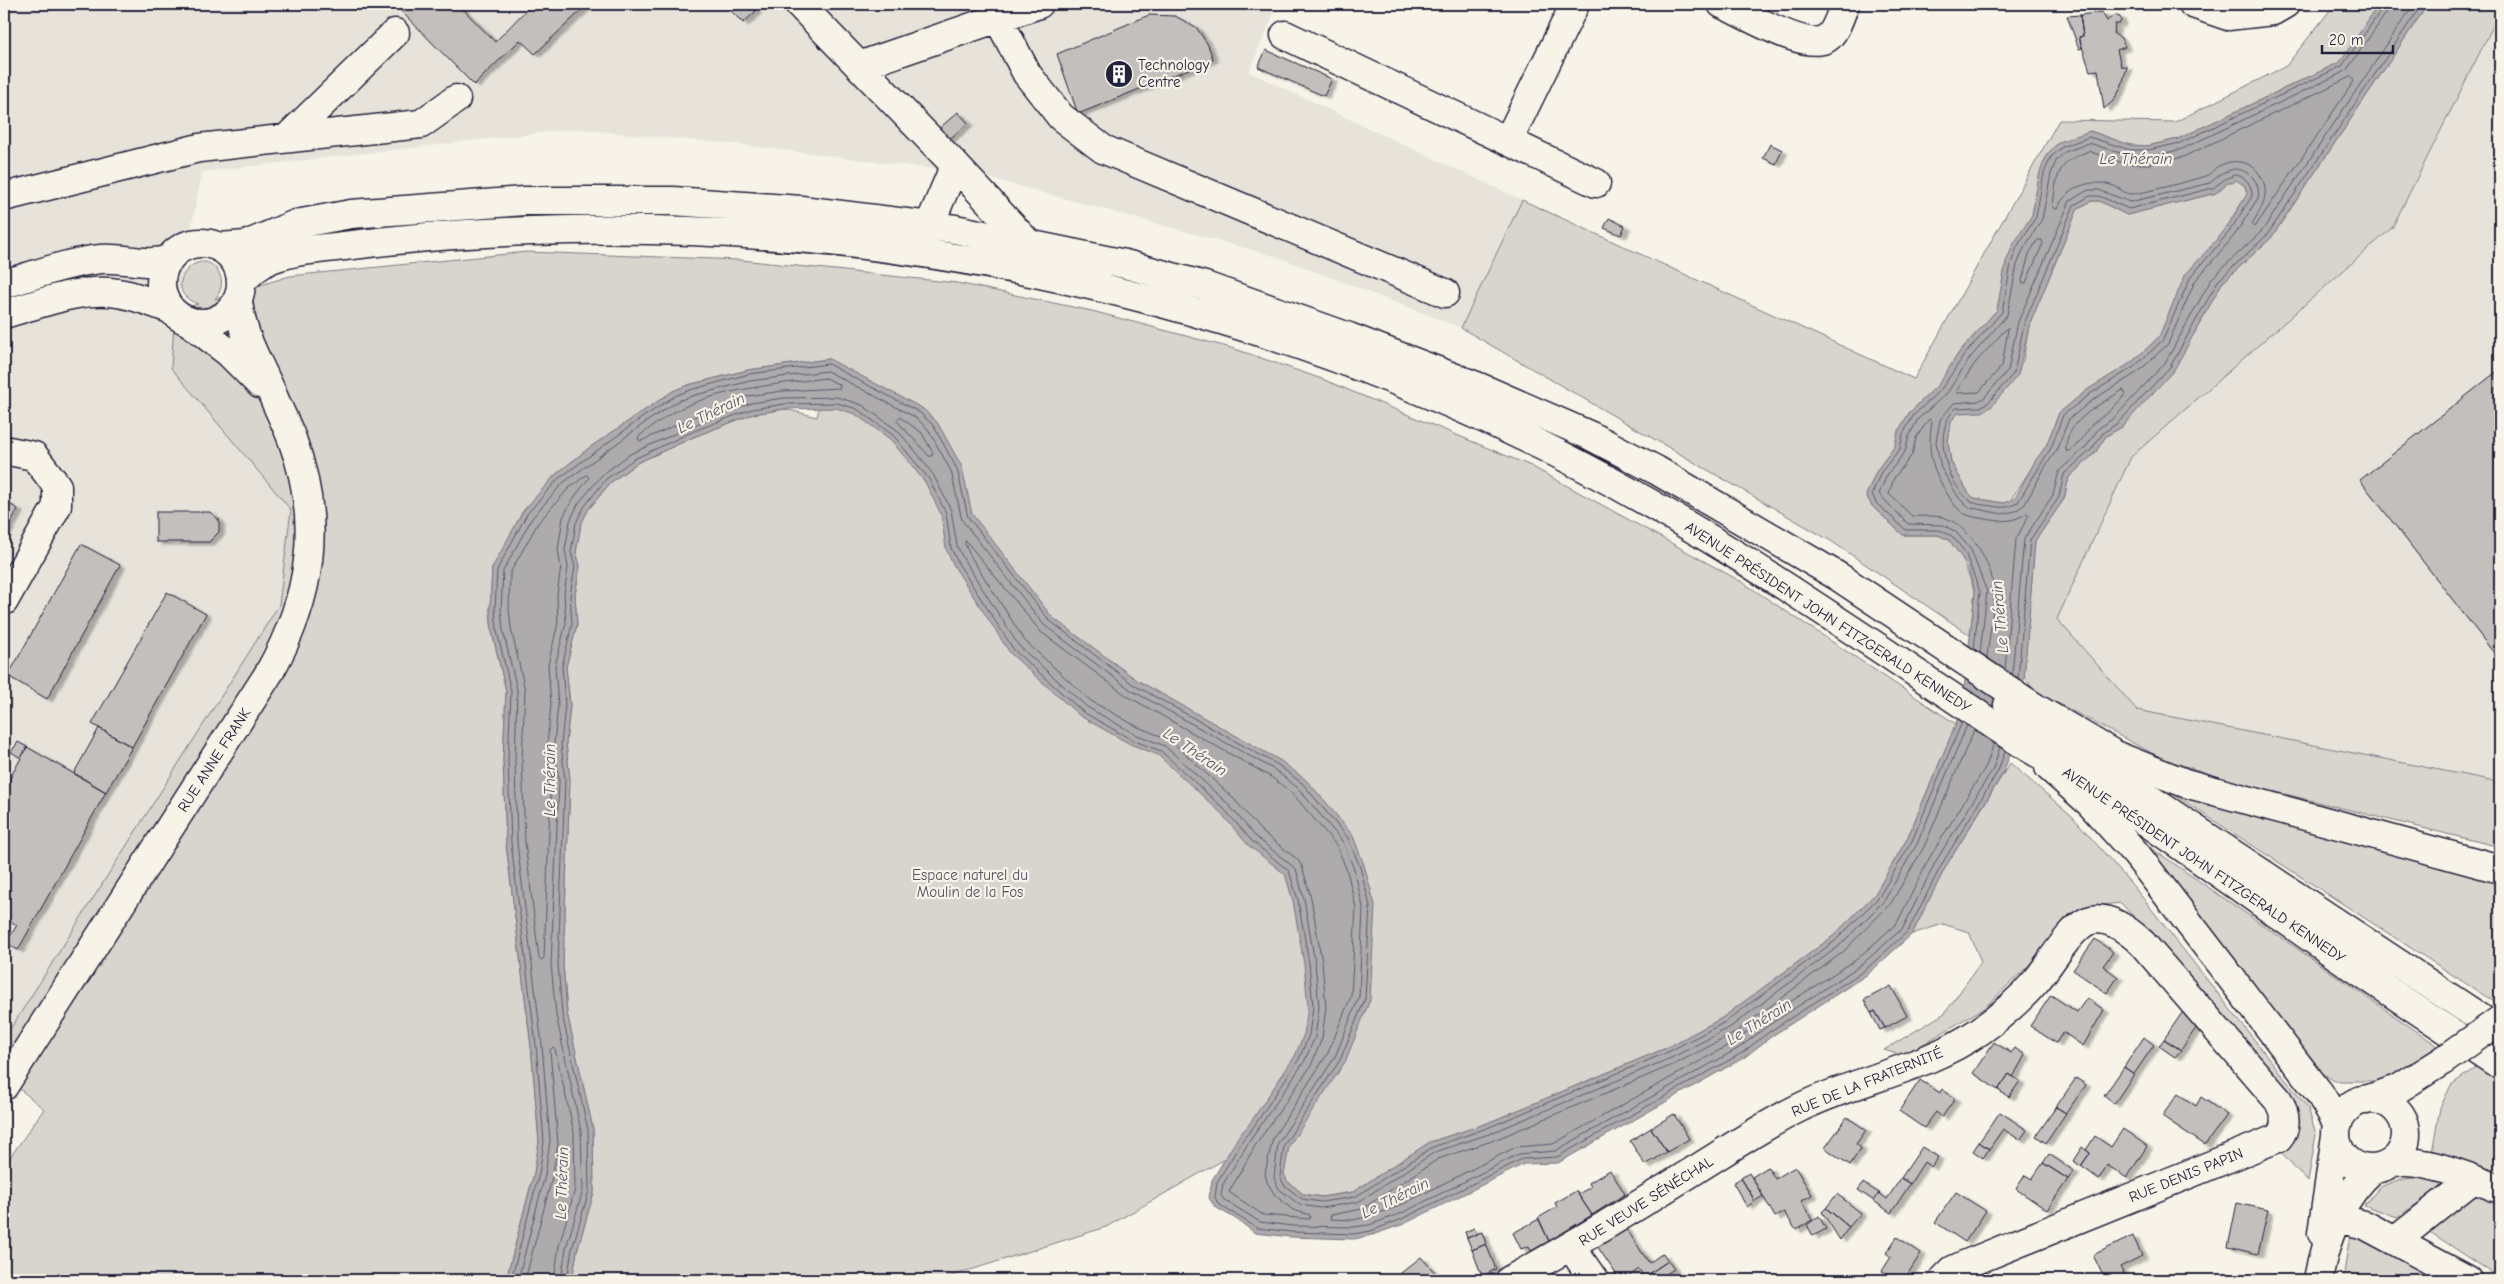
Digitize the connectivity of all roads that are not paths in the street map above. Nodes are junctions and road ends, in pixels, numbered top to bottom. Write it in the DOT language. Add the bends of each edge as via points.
graph roads {
  1 [pos="799,4"];
  2 [pos="1039,4"];
  3 [pos="1575,4"];
  4 [pos="1722,4"];
  5 [pos="1845,4"];
  6 [pos="2193,4"];
  7 [pos="2285,4"];
  8 [pos="998,18"];
  9 [pos="395,33"];
  10 [pos="1285,34"];
  11 [pos="860,66"];
  12 [pos="456,99"];
  13 [pos="287,138"];
  14 [pos="1508,141"];
  15 [pos="955,165"];
  16 [pos="1596,183"];
  17 [pos="4,197"];
  18 [pos="929,226"];
  19 [pos="1026,242"];
  20 [pos="219,247"];
  21 [pos="170,258"];
  22 [pos="4,284"];
  23 [pos="240,292"];
  24 [pos="1445,293"];
  25 [pos="4,314"];
  26 [pos="179,315"];
  27 [pos="276,402"];
  28 [pos="4,450"];
  29 [pos="4,601"];
  30 [pos="2030,725"];
  31 [pos="2500,869"];
  32 [pos="2196,1005"];
  33 [pos="2500,1020"];
  34 [pos="2500,1032"];
  35 [pos="2448,1063"];
  36 [pos="2500,1065"];
  37 [pos="4,1086"];
  38 [pos="2366,1100"];
  39 [pos="1781,1118"];
  40 [pos="2405,1129"];
  41 [pos="2337,1130"];
  42 [pos="2383,1165"];
  43 [pos="2473,1179"];
  44 [pos="2500,1189"];
  45 [pos="2336,1218"];
  46 [pos="2395,1241"];
  47 [pos="1571,1248"];
  48 [pos="2320,1268"];
  49 [pos="1510,1280"];
  50 [pos="1594,1280"];
  51 [pos="1943,1280"];
  52 [pos="2468,1280"];
  1 -- 11 [label="main road"];
  2 -- 8 [label="main road"];
  3 -- 14 [label="main road"];
  4 -- 5 [label="main road" via="1802,41 1821,41 1829,37"];
  6 -- 7 [label="main road" via="2228,16 2274,10"];
  8 -- 11 [label="main road"];
  8 -- 24 [label="main road" via="1027,74 1061,117 1103,149"];
  9 -- 13 [label="main road"];
  10 -- 14 [label="main road"];
  11 -- 15 [label="main road"];
  12 -- 13 [label="main road" via="420,124"];
  13 -- 17 [label="main road" via="199,148"];
  14 -- 16 [label="main road"];
  15 -- 18 [label="main road"];
  15 -- 19 [label="main road"];
  18 -- 19 [label="main road, AVENUE PRÉSIDENT JOHN FITZGERALD KENNEDY"];
  18 -- 20 [label="main road, AVENUE PRÉSIDENT JOHN FITZGERALD KENNEDY" via="836,214 673,201 524,201 351,214 296,224 246,245"];
  19 -- 30 [label="main road, AVENUE PRÉSIDENT JOHN FITZGERALD KENNEDY" via="1205,286 1414,361 1598,439 1735,517 1855,603 1963,668"];
  20 -- 21 [label="main road, AVENUE PRÉSIDENT JOHN FITZGERALD KENNEDY" via="192,244"];
  20 -- 23 [label="main road" via="234,259"];
  21 -- 22 [label="main road, AVENUE PRÉSIDENT JOHN FITZGERALD KENNEDY" via="152,263 94,260"];
  21 -- 26 [label="main road" via="162,273 162,294"];
  23 -- 26 [label="main road, AVENUE PRÉSIDENT JOHN FITZGERALD KENNEDY" via="228,314 214,322 198,324"];
  23 -- 27 [label="main road, RUE ANNE FRANK" via="245,337"];
  23 -- 30 [label="main road, AVENUE PRÉSIDENT JOHN FITZGERALD KENNEDY" via="252,271 266,262 319,249 445,235 649,228 784,237 892,249 979,262 1099,287 1240,326 1347,363 1531,440 1727,548 1955,699"];
  25 -- 26 [label="main road, AVENUE PRÉSIDENT JOHN FITZGERALD KENNEDY" via="78,294 101,292 135,297"];
  26 -- 27 [label="main road, RUE ANNE FRANK" via="241,365"];
  27 -- 37 [label="main road, RUE ANNE FRANK" via="302,471 310,530 305,588 294,624 269,673"];
  28 -- 29 [label="main road" via="34,456 56,486 57,506"];
  30 -- 31 [label="main road" via="2185,783"];
  30 -- 34 [label="main road, AVENUE PRÉSIDENT JOHN FITZGERALD KENNEDY"];
  30 -- 36 [label="main road, AVENUE PRÉSIDENT JOHN FITZGERALD KENNEDY" via="2086,781 2339,958"];
  30 -- 41 [label="main road" via="2090,803 2136,854 2320,1094"];
  32 -- 39 [label="main road, RUE DE LA FRATERNITÉ" via="2135,936 2112,923 2095,919 2079,927 2012,1006 1979,1031 1928,1059 1826,1096"];
  32 -- 51 [label="main road, RUE DENIS PAPIN" via="2278,1100 2285,1118 2278,1138 1964,1265"];
  33 -- 35 [label="main road, bridge"];
  34 -- 35 [label="main road"];
  35 -- 38 [label="main road" via="2398,1089"];
  35 -- 40 [label="main road" via="2422,1094"];
  38 -- 40 [label="main road" via="2377,1100 2392,1107"];
  38 -- 41 [label="main road" via="2350,1106"];
  39 -- 47 [label="main road, RUE VEUVE SÉNÉCHAL"];
  40 -- 42 [label="main road" via="2402,1150"];
  41 -- 42 [label="main road" via="2338,1145 2346,1158 2358,1166"];
  41 -- 48 [label="main road" via="2324,1211"];
  42 -- 43 [label="main road" via="2428,1164"];
  42 -- 45 [label="main road" via="2353,1189"];
  43 -- 44 [label="main road"];
  43 -- 46 [label="main road"];
  45 -- 46 [label="main road" via="2365,1225"];
  45 -- 48 [label="main road"];
  46 -- 52 [label="main road"];
  47 -- 49 [label="main road, RUE VEUVE SÉNÉCHAL"];
  47 -- 50 [label="main road"];
}
